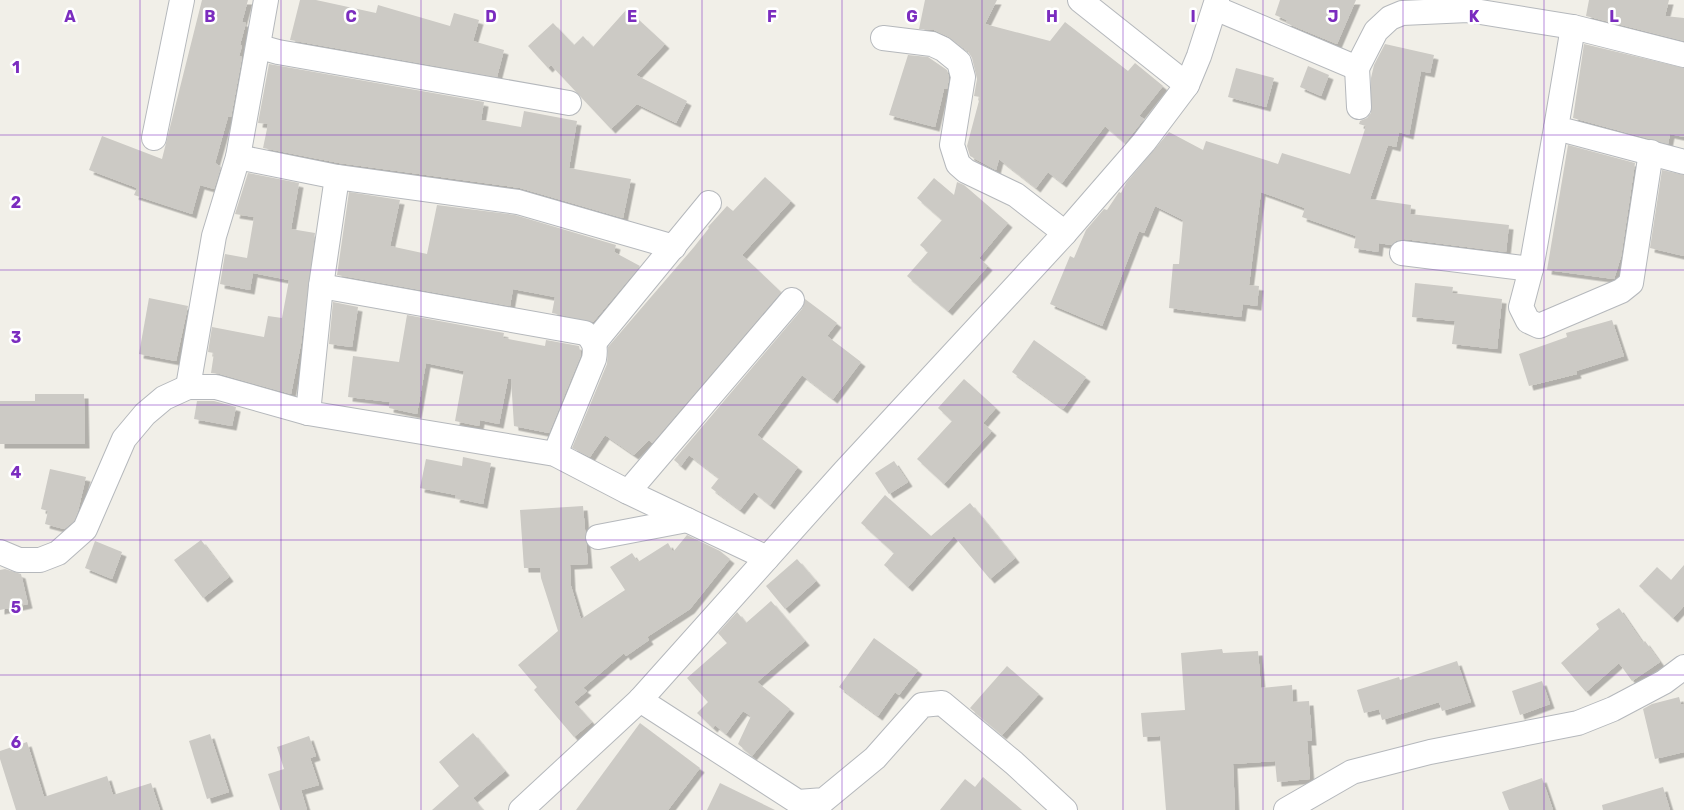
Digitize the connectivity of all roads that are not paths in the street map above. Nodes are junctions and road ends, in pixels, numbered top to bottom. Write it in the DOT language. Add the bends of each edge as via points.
graph roads {
  1 [pos="182,0"];
  2 [pos="266,0"];
  3 [pos="1080,0"];
  4 [pos="1216,4"];
  5 [pos="1392,9"];
  6 [pos="1573,27"];
  7 [pos="883,38"];
  8 [pos="260,47"];
  9 [pos="1684,55"];
  10 [pos="1358,68"];
  11 [pos="1187,85"];
  12 [pos="570,102"];
  13 [pos="1359,107"];
  14 [pos="1556,128"];
  15 [pos="154,138"];
  16 [pos="1651,152"];
  17 [pos="238,157"];
  18 [pos="1684,162"];
  19 [pos="337,177"];
  20 [pos="709,203"];
  21 [pos="1065,233"];
  22 [pos="674,247"];
  23 [pos="1402,253"];
  24 [pos="1530,269"];
  25 [pos="321,286"];
  26 [pos="792,300"];
  27 [pos="594,343"];
  28 [pos="188,387"];
  29 [pos="308,413"];
  30 [pos="555,454"];
  31 [pos="628,492"];
  32 [pos="687,520"];
  33 [pos="598,537"];
  34 [pos="0,552"];
  35 [pos="767,558"];
  36 [pos="1684,667"];
  37 [pos="640,700"];
  38 [pos="797,806"];
  39 [pos="521,810"];
  40 [pos="1065,810"];
  41 [pos="1286,810"];
  1 -- 15 [label="street"];
  2 -- 8 [label="street"];
  3 -- 11 [label="street"];
  4 -- 10 [label="street"];
  4 -- 11 [label="street"];
  5 -- 6 [label="street" via="1402,14 1468,10"];
  5 -- 10 [label="street" via="1376,31"];
  6 -- 9 [label="street"];
  6 -- 14 [label="street"];
  7 -- 21 [label="street" via="932,44 959,62 963,77 952,145 958,164 1016,195"];
  8 -- 12 [label="street"];
  8 -- 17 [label="street"];
  10 -- 13 [label="street"];
  11 -- 21 [label="street" via="1149,136"];
  14 -- 16 [label="street"];
  14 -- 24 [label="street"];
  16 -- 18 [label="street"];
  16 -- 24 [label="street" via="1631,283 1621,291 1539,326 1528,321 1522,307"];
  17 -- 19 [label="street"];
  17 -- 28 [label="street" via="214,236"];
  19 -- 22 [label="street" via="518,202"];
  19 -- 25 [label="street"];
  20 -- 22 [label="street"];
  21 -- 35 [label="street"];
  22 -- 27 [label="street"];
  23 -- 24 [label="street"];
  25 -- 27 [label="street" via="585,333"];
  25 -- 29 [label="street"];
  26 -- 31 [label="street"];
  27 -- 30 [label="street" via="594,360"];
  28 -- 29 [label="street" via="216,388"];
  28 -- 34 [label="street" via="164,398 124,439 85,529 72,542 58,553 40,560 19,560"];
  29 -- 30 [label="street"];
  30 -- 31 [label="street"];
  31 -- 32 [label="street"];
  32 -- 33 [label="street"];
  32 -- 35 [label="street"];
  35 -- 37 [label="street"];
  36 -- 41 [label="street" via="1664,682 1613,709 1578,723 1430,752 1352,772"];
  37 -- 38 [label="street"];
  37 -- 39 [label="street"];
  38 -- 40 [label="street" via="824,800 875,758 922,705 942,703"];
}
